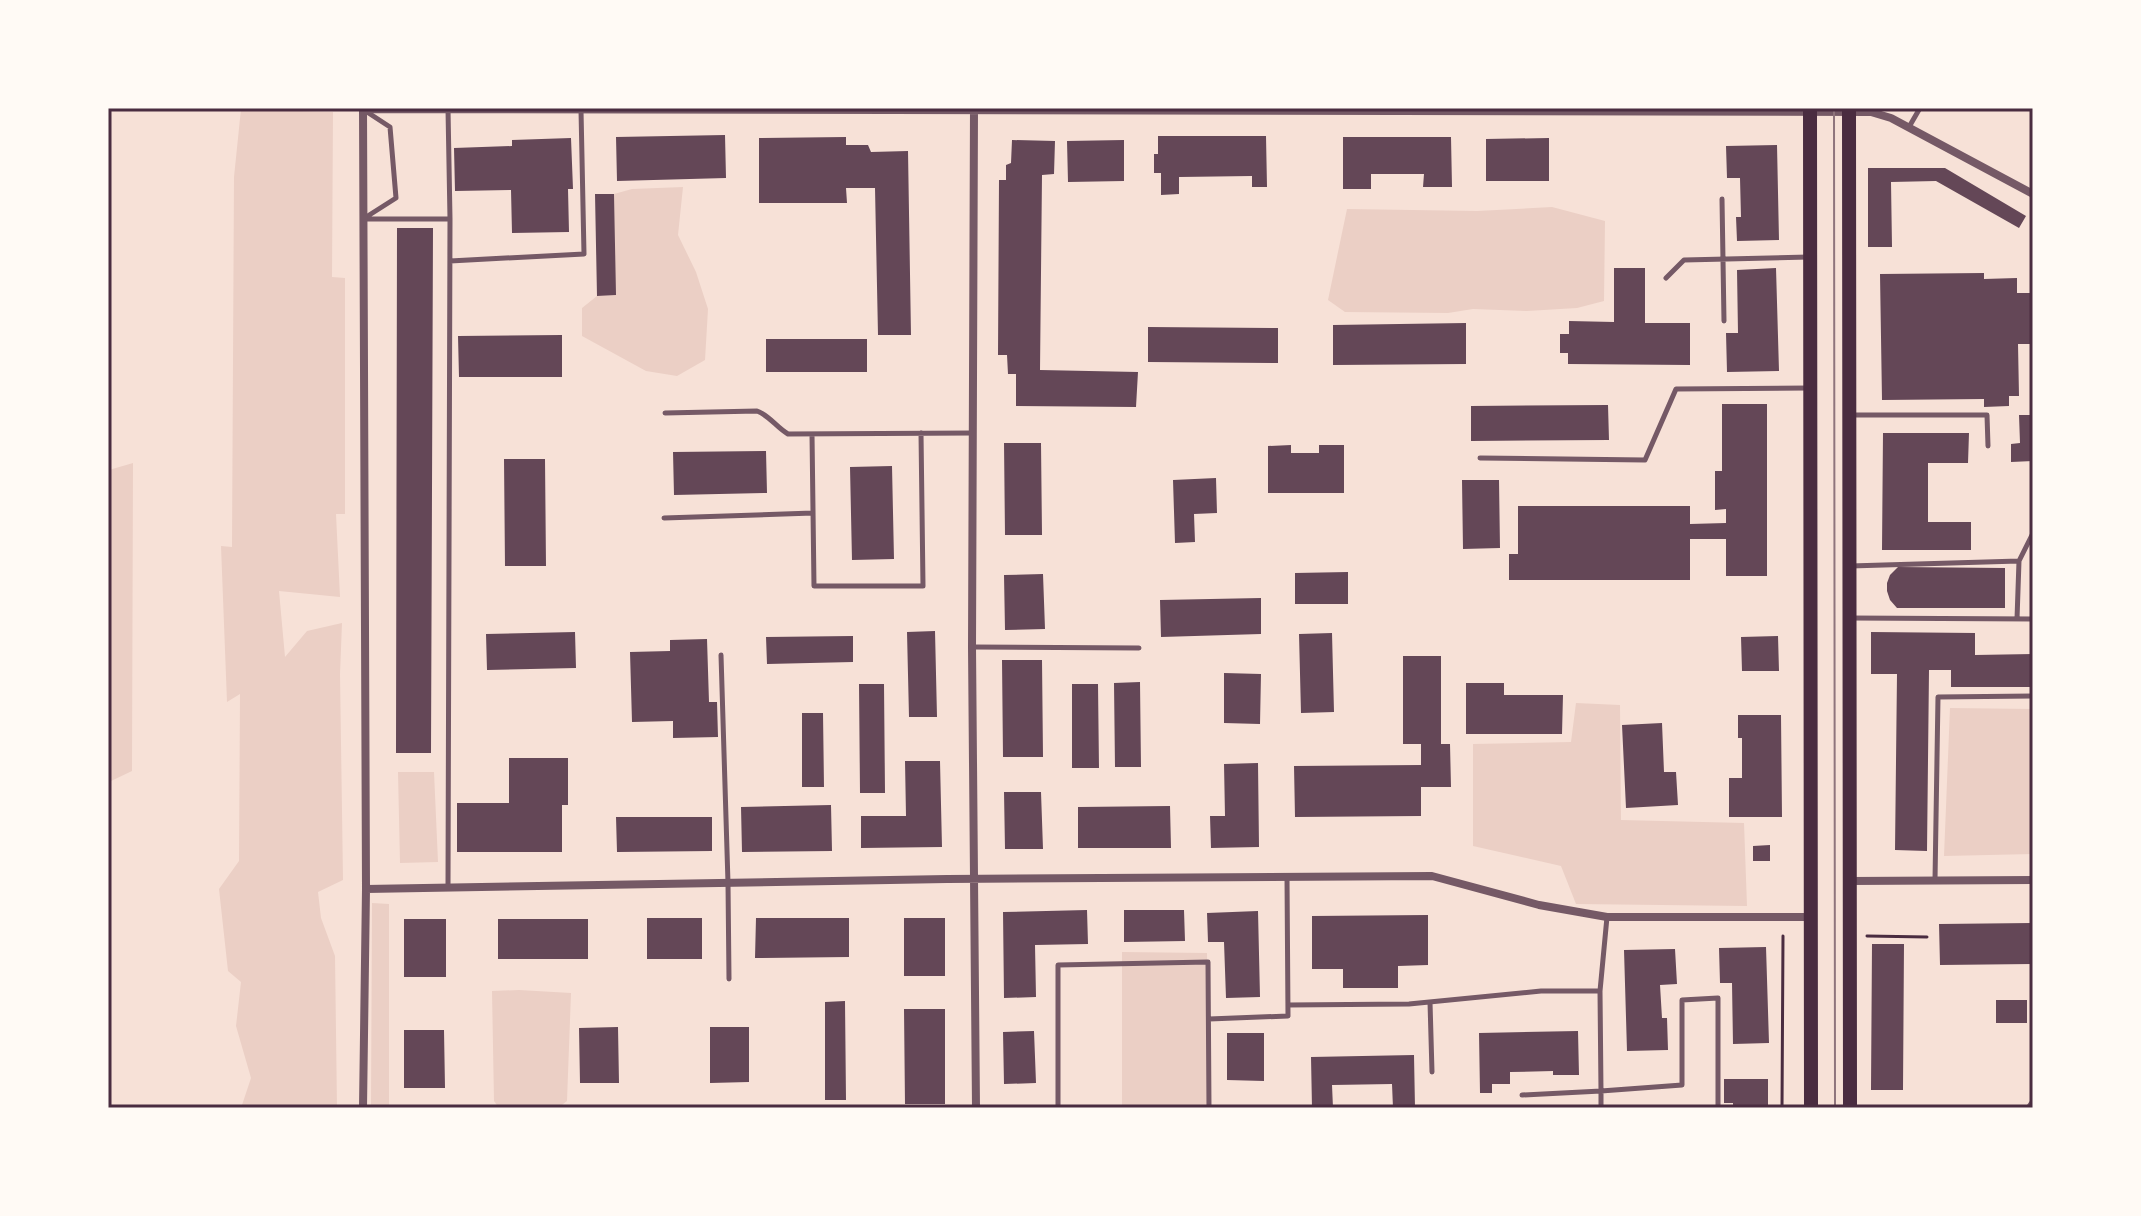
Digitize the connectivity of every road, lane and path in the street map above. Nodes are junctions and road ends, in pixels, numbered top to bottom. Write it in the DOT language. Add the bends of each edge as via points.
graph roads {
  1 [pos="1920,108"];
  2 [pos="363,109"];
  3 [pos="448,109"];
  4 [pos="974,109"];
  5 [pos="1195,109"];
  6 [pos="581,110"];
  7 [pos="1810,110"];
  8 [pos="1849,110"];
  9 [pos="1908,128"];
  10 [pos="2033,194"];
  11 [pos="1722,199"];
  12 [pos="363,219"];
  13 [pos="450,219"];
  14 [pos="1810,257"];
  15 [pos="1723,259"];
  16 [pos="450,261"];
  17 [pos="1666,278"];
  18 [pos="1724,321"];
  19 [pos="1810,388"];
  20 [pos="665,413"];
  21 [pos="1849,415"];
  22 [pos="921,433"];
  23 [pos="973,433"];
  24 [pos="812,434"];
  25 [pos="1988,446"];
  26 [pos="1480,458"];
  27 [pos="813,513"];
  28 [pos="664,518"];
  29 [pos="2033,533"];
  30 [pos="2019,561"];
  31 [pos="1849,566"];
  32 [pos="1849,618"];
  33 [pos="2017,619"];
  34 [pos="2033,619"];
  35 [pos="972,647"];
  36 [pos="1139,648"];
  37 [pos="721,655"];
  38 [pos="2033,696"];
  39 [pos="1287,877"];
  40 [pos="975,879"];
  41 [pos="1935,880"];
  42 [pos="2033,880"];
  43 [pos="1850,881"];
  44 [pos="728,883"];
  45 [pos="448,888"];
  46 [pos="366,889"];
  47 [pos="1607,917"];
  48 [pos="1811,917"];
  49 [pos="1783,936"];
  50 [pos="1863,936"];
  51 [pos="1927,937"];
  52 [pos="729,979"];
  53 [pos="1600,991"];
  54 [pos="1430,1002"];
  55 [pos="1288,1005"];
  56 [pos="1209,1019"];
  57 [pos="1432,1072"];
  58 [pos="1601,1091"];
  59 [pos="1522,1095"];
  60 [pos="2033,1101"];
  61 [pos="363,1108"];
  62 [pos="976,1108"];
  63 [pos="1058,1108"];
  64 [pos="1209,1108"];
  65 [pos="1601,1108"];
  66 [pos="1718,1108"];
  67 [pos="1782,1108"];
  68 [pos="1811,1108"];
  69 [pos="1850,1108"];
  70 [pos="2028,1108"];
  1 -- 9 [label="lane"];
  2 -- 3 [label="street"];
  2 -- 12 [label="street"];
  2 -- 12 [label="lane" via="390,127 396,198"];
  3 -- 6 [label="street"];
  3 -- 13 [label="lane"];
  4 -- 5 [label="street"];
  4 -- 6 [label="street"];
  4 -- 23 [label="street"];
  5 -- 7 [label="street"];
  6 -- 16 [label="lane" via="584,254"];
  7 -- 8 [label="street"];
  7 -- 14 [label="main road"];
  8 -- 9 [label="street" via="1877,113"];
  8 -- 21 [label="main road"];
  9 -- 10 [label="street"];
  11 -- 15 [label="lane"];
  12 -- 13 [label="lane"];
  12 -- 46 [label="street"];
  13 -- 16 [label="lane"];
  14 -- 15 [label="lane"];
  14 -- 19 [label="main road"];
  15 -- 17 [label="lane" via="1684,260"];
  15 -- 18 [label="lane"];
  16 -- 45 [label="lane"];
  19 -- 26 [label="lane" via="1676,389 1645,460"];
  19 -- 48 [label="main road"];
  20 -- 24 [label="lane" via="757,411 788,434"];
  21 -- 25 [label="lane" via="1987,415"];
  21 -- 31 [label="main road"];
  22 -- 23 [label="lane"];
  22 -- 24 [label="lane"];
  22 -- 27 [label="lane" via="923,586 814,586"];
  23 -- 35 [label="street"];
  24 -- 27 [label="lane"];
  27 -- 28 [label="lane"];
  29 -- 30 [label="lane"];
  30 -- 31 [label="lane"];
  30 -- 33 [label="lane"];
  31 -- 32 [label="main road"];
  32 -- 33 [label="lane"];
  32 -- 43 [label="main road"];
  33 -- 34 [label="lane"];
  35 -- 36 [label="lane"];
  35 -- 40 [label="street"];
  37 -- 44 [label="lane"];
  38 -- 41 [label="lane" via="1938,697"];
  39 -- 40 [label="street"];
  39 -- 47 [label="street" via="1432,876"];
  39 -- 55 [label="lane"];
  40 -- 44 [label="street"];
  40 -- 62 [label="street"];
  41 -- 42 [label="street"];
  41 -- 43 [label="street"];
  43 -- 69 [label="main road"];
  44 -- 45 [label="street"];
  44 -- 52 [label="lane"];
  45 -- 46 [label="street"];
  46 -- 61 [label="street"];
  47 -- 48 [label="street"];
  47 -- 53 [label="lane"];
  48 -- 68 [label="main road"];
  49 -- 67 [label="path"];
  50 -- 51 [label="path"];
  53 -- 54 [label="lane"];
  53 -- 58 [label="lane"];
  54 -- 55 [label="lane"];
  54 -- 57 [label="lane"];
  55 -- 56 [label="lane" via="1288,1016"];
  56 -- 63 [label="lane" via="1208,962 1058,965"];
  56 -- 64 [label="lane"];
  58 -- 59 [label="lane"];
  58 -- 65 [label="lane"];
  58 -- 66 [label="lane" via="1682,1085 1682,1000 1718,998"];
  60 -- 70 [label="lane"];
}
